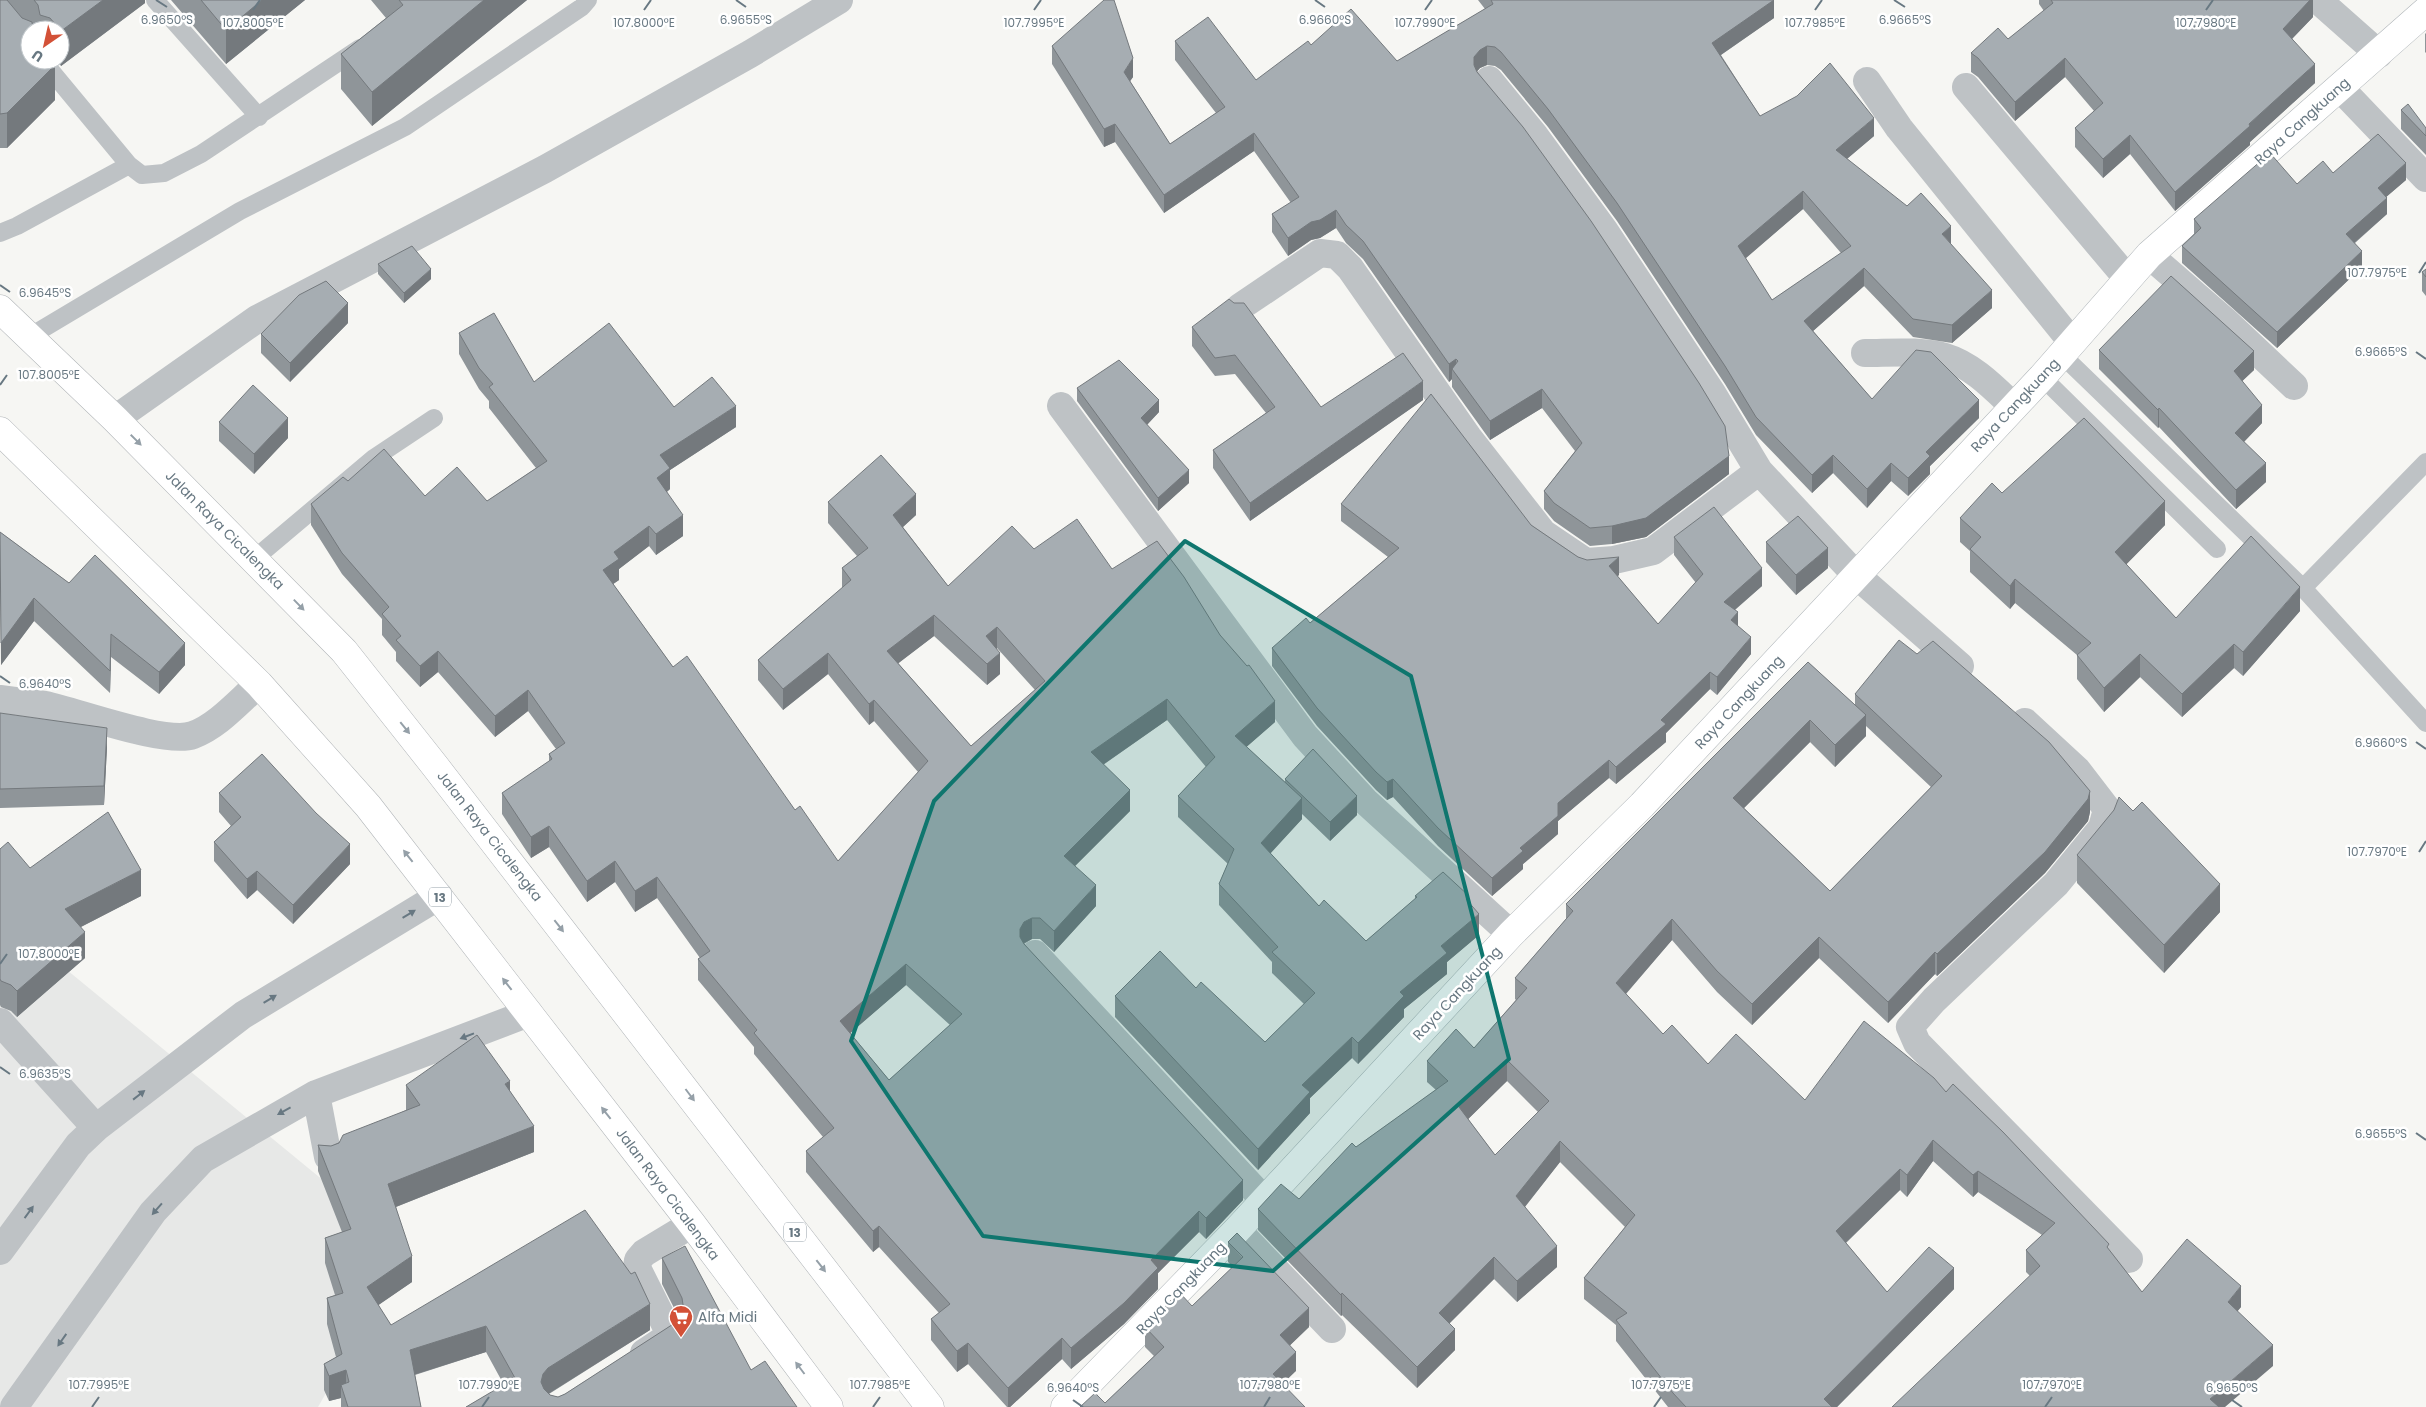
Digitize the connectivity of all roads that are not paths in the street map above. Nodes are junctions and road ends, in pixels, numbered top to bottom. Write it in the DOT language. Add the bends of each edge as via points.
graph roads {
  1 [pos="155,0"];
  2 [pos="839,0"];
  3 [pos="2318,0"];
  4 [pos="585,3"];
  5 [pos="2426,11"];
  6 [pos="374,39"];
  7 [pos="2380,54"];
  8 [pos="50,70"];
  9 [pos="1489,80"];
  10 [pos="1867,81"];
  11 [pos="1966,88"];
  12 [pos="2340,88"];
  13 [pos="259,117"];
  14 [pos="129,165"];
  15 [pos="2426,178"];
  16 [pos="0,232"];
  17 [pos="2149,255"];
  18 [pos="2127,278"];
  19 [pos="1240,307"];
  20 [pos="0,309"];
  21 [pos="29,337"];
  22 [pos="2067,349"];
  23 [pos="1864,353"];
  24 [pos="2042,377"];
  25 [pos="2294,386"];
  26 [pos="1061,406"];
  27 [pos="2014,406"];
  28 [pos="434,418"];
  29 [pos="115,419"];
  30 [pos="0,431"];
  31 [pos="2426,462"];
  32 [pos="1759,471"];
  33 [pos="2217,548"];
  34 [pos="254,560"];
  35 [pos="1856,576"];
  36 [pos="2303,588"];
  37 [pos="1977,680"];
  38 [pos="259,684"];
  39 [pos="0,699"];
  40 [pos="2007,706"];
  41 [pos="2426,723"];
  42 [pos="438,896"];
  43 [pos="1511,934"];
  44 [pos="1036,954"];
  45 [pos="529,1013"];
  46 [pos="0,1022"];
  47 [pos="316,1094"];
  48 [pos="96,1128"];
  49 [pos="328,1157"];
  50 [pos="1265,1201"];
  51 [pos="692,1224"];
  52 [pos="1237,1230"];
  53 [pos="0,1251"];
  54 [pos="2130,1259"];
  55 [pos="1332,1329"];
  56 [pos="622,1367"];
  57 [pos="14,1407"];
  58 [pos="829,1407"];
  59 [pos="930,1407"];
  60 [pos="1065,1407"];
  1 -- 13 [label="lane"];
  2 -- 29 [label="street" via="545,169 257,319"];
  3 -- 7 [label="street"];
  4 -- 21 [label="lane" via="405,127 240,211"];
  5 -- 7 [label="main road, Raya Cangkuang"];
  6 -- 13 [label="lane"];
  7 -- 12 [label="main road, Raya Cangkuang"];
  8 -- 14 [label="lane"];
  9 -- 32 [label="street" via="1604,230 1712,393"];
  10 -- 22 [label="street"];
  11 -- 18 [label="street"];
  12 -- 15 [label="street"];
  12 -- 17 [label="main road, Raya Cangkuang"];
  13 -- 14 [label="lane" via="164,173 142,176"];
  14 -- 16 [label="lane" via="17,226"];
  17 -- 18 [label="main road, Raya Cangkuang"];
  17 -- 25 [label="street"];
  18 -- 22 [label="main road, Raya Cangkuang"];
  19 -- 32 [label="street" via="1320,253 1337,255 1350,268 1468,438 1543,533 1586,562 1614,560 1653,551"];
  20 -- 21 [label="main road, Jalan Raya Cicalengka / 13"];
  21 -- 29 [label="main road, Jalan Raya Cicalengka / 13"];
  22 -- 24 [label="main road, Raya Cangkuang"];
  22 -- 36 [label="lane"];
  23 -- 27 [label="street" via="1928,353 1947,357 1965,366"];
  24 -- 27 [label="main road, Raya Cangkuang"];
  24 -- 33 [label="lane"];
  26 -- 43 [label="street" via="1305,736 1365,801"];
  27 -- 35 [label="main road, Raya Cangkuang"];
  28 -- 34 [label="lane" via="374,458"];
  29 -- 34 [label="main road, Jalan Raya Cicalengka / 13, one-way"];
  30 -- 38 [label="main road, Jalan Raya Cicalengka / 13"];
  31 -- 36 [label="lane"];
  32 -- 35 [label="street"];
  34 -- 59 [label="main road, Jalan Raya Cicalengka / 13, one-way" via="344,651"];
  35 -- 37 [label="street"];
  35 -- 43 [label="main road, Raya Cangkuang" via="1642,805"];
  36 -- 41 [label="lane"];
  38 -- 39 [label="street" via="204,730 178,737 46,706"];
  42 -- 38 [label="main road, Jalan Raya Cicalengka / 13, one-way" via="368,806"];
  40 -- 54 [label="street" via="2060,752 2088,784 2106,809 2102,828 2056,884 1910,1027 1917,1043"];
  45 -- 42 [label="main road, Jalan Raya Cicalengka / 13, one-way"];
  48 -- 42 [label="street, one-way" via="243,1015"];
  43 -- 50 [label="main road, Raya Cangkuang"];
  44 -- 50 [label="street"];
  45 -- 47 [label="street, one-way"];
  51 -- 45 [label="main road, Jalan Raya Cicalengka / 13, one-way"];
  46 -- 48 [label="street"];
  47 -- 49 [label="street"];
  47 -- 57 [label="street, one-way" via="203,1159 153,1212"];
  53 -- 48 [label="street, one-way" via="78,1144"];
  50 -- 52 [label="main road, Raya Cangkuang"];
  51 -- 56 [label="street" via="638,1260 637,1268 668,1336"];
  58 -- 51 [label="main road, Jalan Raya Cicalengka / 13, one-way"];
  52 -- 55 [label="street"];
  52 -- 60 [label="main road, Raya Cangkuang"];
}
